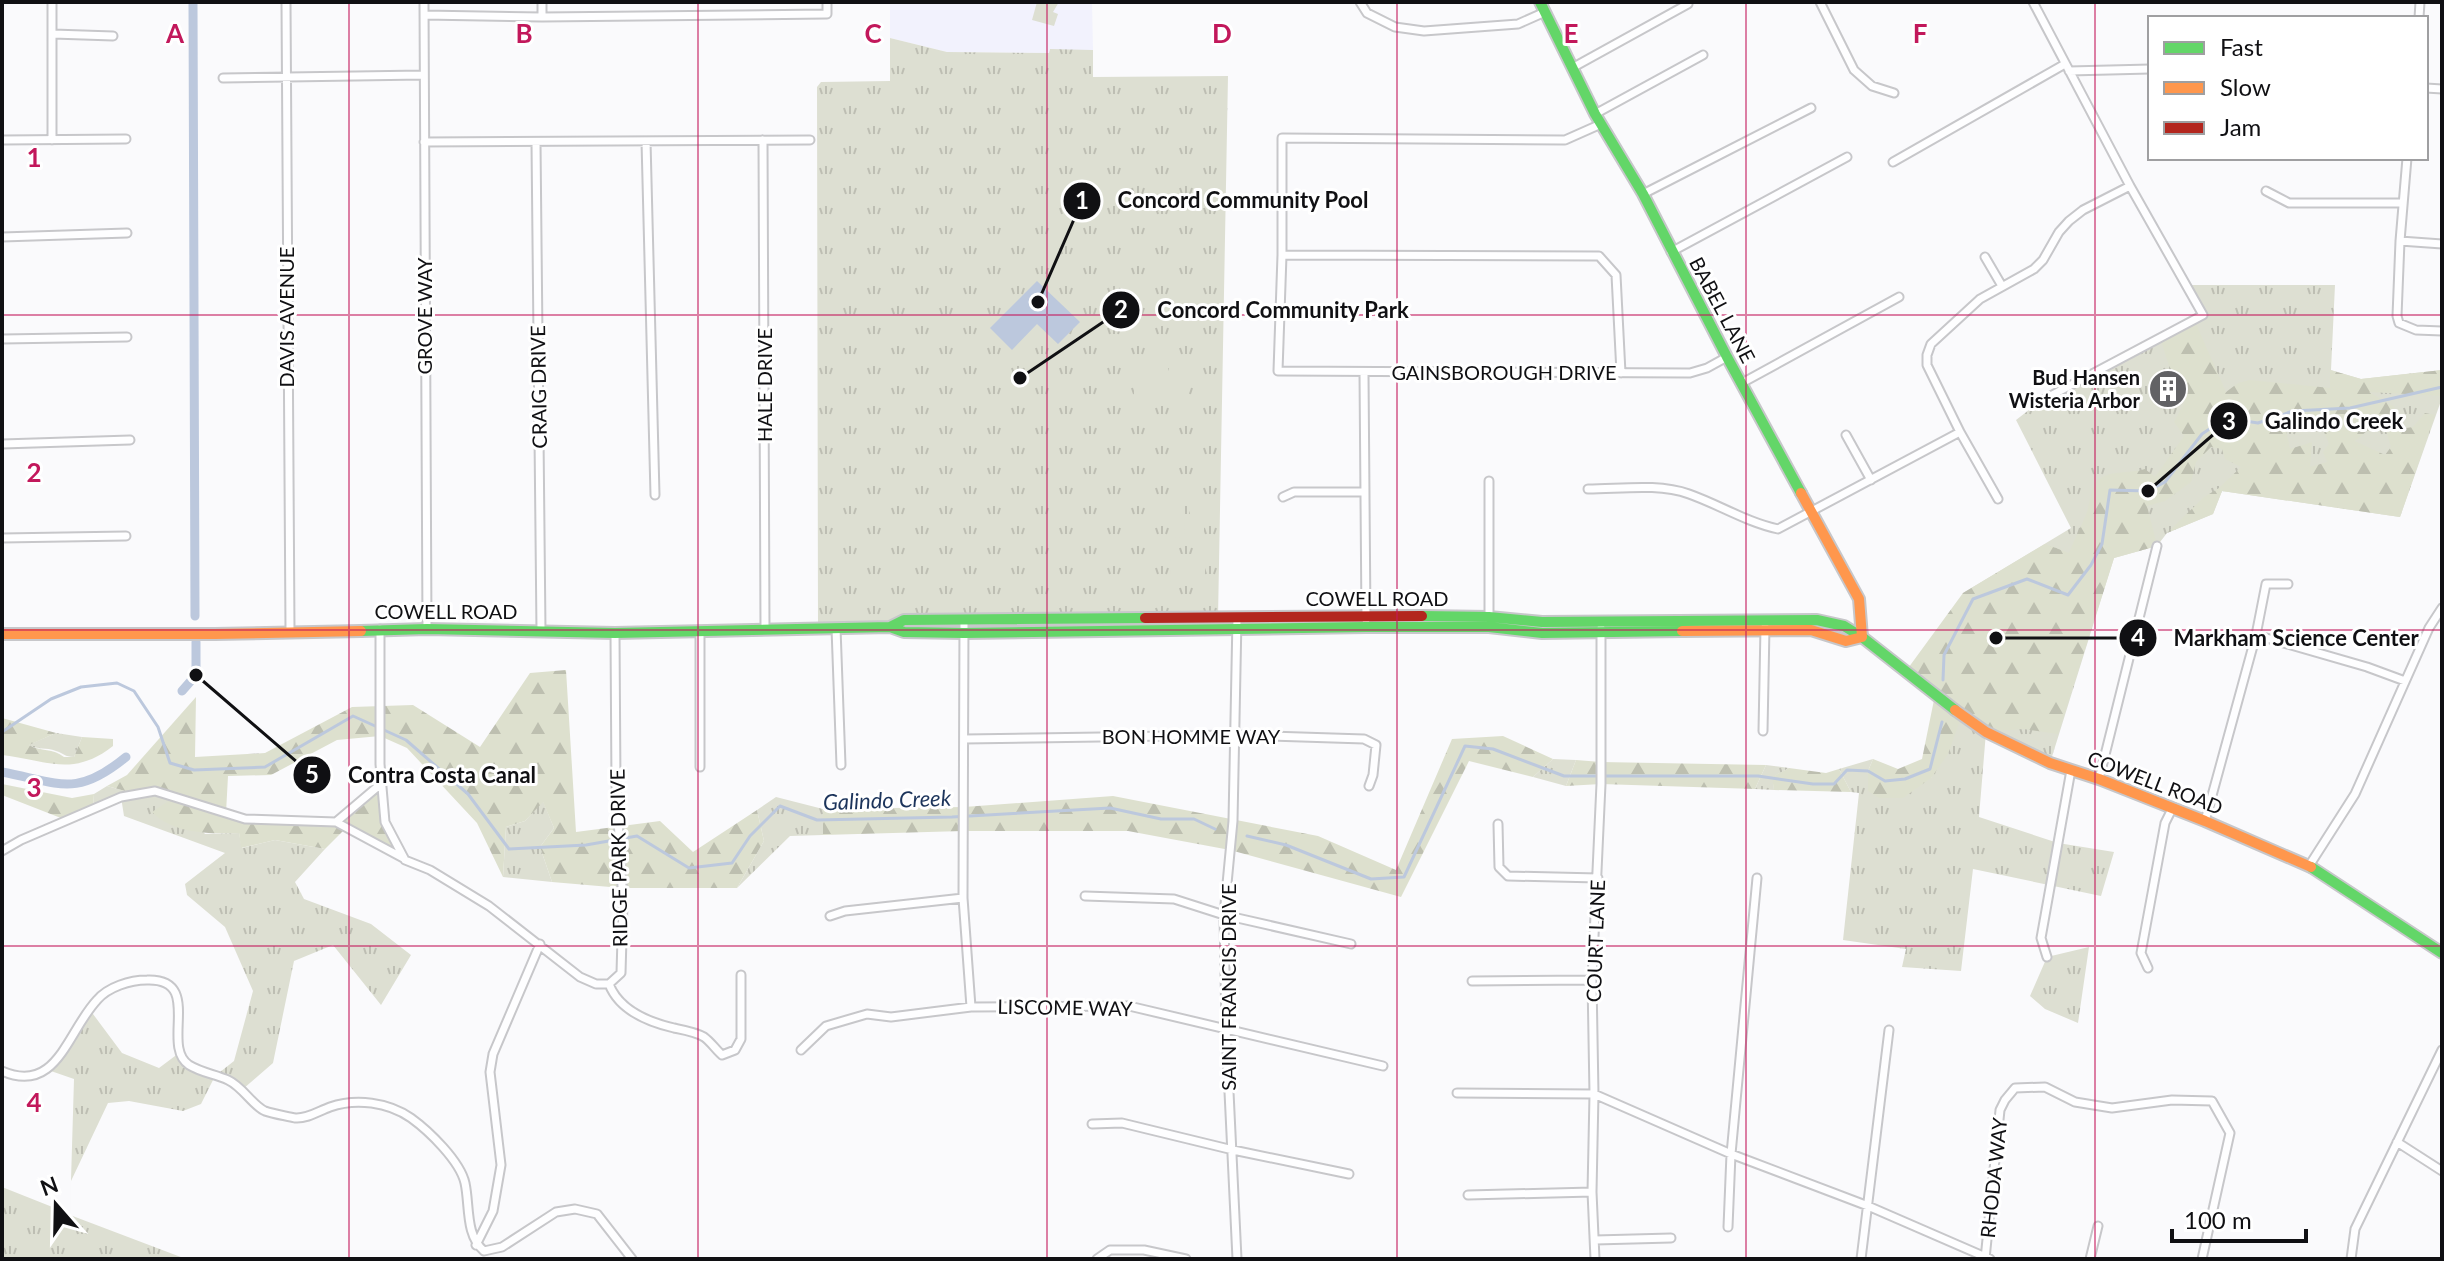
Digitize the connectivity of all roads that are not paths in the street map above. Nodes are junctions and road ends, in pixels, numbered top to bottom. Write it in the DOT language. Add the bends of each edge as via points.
graph roads {
  1 [pos="52,2"];
  2 [pos="286,2"];
  3 [pos="424,2"];
  4 [pos="542,2"];
  5 [pos="827,2"];
  6 [pos="1360,2"];
  7 [pos="1820,2"];
  8 [pos="2033,2"];
  9 [pos="1688,4"];
  10 [pos="1542,7"];
  11 [pos="424,15"];
  12 [pos="542,17"];
  13 [pos="53,34"];
  14 [pos="113,36"];
  15 [pos="1703,55"];
  16 [pos="2067,67"];
  17 [pos="1572,68"];
  18 [pos="2148,69"];
  19 [pos="423,75"];
  20 [pos="285,77"];
  21 [pos="223,78"];
  22 [pos="1894,93"];
  23 [pos="1811,108"];
  24 [pos="1598,119"];
  25 [pos="126,139"];
  26 [pos="2,140"];
  27 [pos="52,140"];
  28 [pos="763,140"];
  29 [pos="810,140"];
  30 [pos="646,141"];
  31 [pos="424,142"];
  32 [pos="536,142"];
  33 [pos="1847,157"];
  34 [pos="2407,160"];
  35 [pos="1893,162"];
  36 [pos="2130,186"];
  37 [pos="2266,191"];
  38 [pos="1643,194"];
  39 [pos="2403,203"];
  40 [pos="127,233"];
  41 [pos="2,237"];
  42 [pos="2400,241"];
  43 [pos="2442,244"];
  44 [pos="1671,252"];
  45 [pos="1282,255"];
  46 [pos="1985,257"];
  47 [pos="2002,286"];
  48 [pos="1899,297"];
  49 [pos="2442,331"];
  50 [pos="127,337"];
  51 [pos="2,339"];
  52 [pos="1727,357"];
  53 [pos="1364,373"];
  54 [pos="1621,373"];
  55 [pos="1742,383"];
  56 [pos="2039,402"];
  57 [pos="1960,432"];
  58 [pos="1846,435"];
  59 [pos="130,440"];
  60 [pos="2,444"];
  61 [pos="1871,480"];
  62 [pos="1489,481"];
  63 [pos="1588,489"];
  64 [pos="1364,492"];
  65 [pos="655,495"];
  66 [pos="1283,497"];
  67 [pos="1998,499"];
  68 [pos="1812,512"];
  69 [pos="126,536"];
  70 [pos="2,538"];
  71 [pos="2157,546"];
  72 [pos="2288,584"];
  73 [pos="2442,608"];
  74 [pos="1237,618"];
  75 [pos="964,619"];
  76 [pos="1366,621"];
  77 [pos="1489,622"];
  78 [pos="1766,625"];
  79 [pos="890,627"];
  80 [pos="836,628"];
  81 [pos="1601,628"];
  82 [pos="380,629"];
  83 [pos="427,629"];
  84 [pos="765,629"];
  85 [pos="1237,630"];
  86 [pos="290,631"];
  87 [pos="541,631"];
  88 [pos="700,632"];
  89 [pos="615,633"];
  90 [pos="964,633"];
  91 [pos="2,634"];
  92 [pos="2256,635"];
  93 [pos="1862,637"];
  94 [pos="2405,681"];
  95 [pos="1763,731"];
  96 [pos="1236,735"];
  97 [pos="964,739"];
  98 [pos="841,765"];
  99 [pos="700,767"];
  100 [pos="2071,770"];
  101 [pos="2099,779"];
  102 [pos="382,783"];
  103 [pos="1369,786"];
  104 [pos="2172,809"];
  105 [pos="2205,821"];
  106 [pos="336,822"];
  107 [pos="1498,824"];
  108 [pos="2,851"];
  109 [pos="405,860"];
  110 [pos="2309,866"];
  111 [pos="1598,878"];
  112 [pos="1757,878"];
  113 [pos="1085,896"];
  114 [pos="963,898"];
  115 [pos="1224,915"];
  116 [pos="830,916"];
  117 [pos="540,944"];
  118 [pos="1351,944"];
  119 [pos="2442,953"];
  120 [pos="2047,957"];
  121 [pos="2148,968"];
  122 [pos="741,975"];
  123 [pos="1592,980"];
  124 [pos="1472,981"];
  125 [pos="609,984"];
  126 [pos="971,1007"];
  127 [pos="1226,1029"];
  128 [pos="1889,1030"];
  129 [pos="801,1050"];
  130 [pos="2442,1050"];
  131 [pos="1383,1066"];
  132 [pos="2,1071"];
  133 [pos="1457,1093"];
  134 [pos="1594,1094"];
  135 [pos="1092,1124"];
  136 [pos="2397,1142"];
  137 [pos="1233,1150"];
  138 [pos="1731,1154"];
  139 [pos="2442,1171"];
  140 [pos="1349,1174"];
  141 [pos="1592,1192"];
  142 [pos="1468,1195"];
  143 [pos="1868,1206"];
  144 [pos="2098,1226"];
  145 [pos="1728,1227"];
  146 [pos="1671,1238"];
  147 [pos="1595,1240"];
  148 [pos="476,1245"];
  149 [pos="1987,1258"];
  150 [pos="632,1259"];
  151 [pos="1097,1259"];
  152 [pos="1186,1259"];
  153 [pos="1237,1259"];
  154 [pos="1595,1259"];
  155 [pos="1861,1259"];
  156 [pos="2090,1259"];
  157 [pos="2202,1259"];
  158 [pos="2351,1259"];
  1 -- 13 [label="street"];
  2 -- 20 [label="street, DAVIS AVENUE"];
  3 -- 11 [label="street, GROVE WAY"];
  4 -- 12 [label="street"];
  5 -- 12 [label="street" via="827,14"];
  6 -- 10 [label="street" via="1367,13 1395,27 1424,31 1518,24"];
  7 -- 22 [label="street" via="1854,70 1872,86"];
  8 -- 16 [label="street"];
  9 -- 17 [label="street"];
  10 -- 17 [label="street, BABEL LANE"];
  11 -- 12 [label="street"];
  11 -- 19 [label="street, GROVE WAY"];
  13 -- 14 [label="street"];
  13 -- 27 [label="street"];
  15 -- 24 [label="street"];
  16 -- 18 [label="street"];
  16 -- 35 [label="street"];
  16 -- 36 [label="street"];
  17 -- 24 [label="street, BABEL LANE"];
  19 -- 20 [label="street"];
  19 -- 31 [label="street, GROVE WAY"];
  20 -- 21 [label="street"];
  20 -- 86 [label="street, DAVIS AVENUE"];
  23 -- 38 [label="street"];
  24 -- 38 [label="street, BABEL LANE"];
  24 -- 45 [label="street" via="1565,140 1282,138"];
  25 -- 27 [label="street"];
  26 -- 27 [label="street"];
  28 -- 29 [label="street"];
  28 -- 30 [label="street"];
  28 -- 84 [label="street, HALE DRIVE"];
  30 -- 32 [label="street"];
  30 -- 65 [label="street"];
  31 -- 32 [label="street"];
  31 -- 83 [label="street, GROVE WAY"];
  32 -- 87 [label="street, CRAIG DRIVE"];
  33 -- 44 [label="street"];
  34 -- 39 [label="street"];
  36 -- 47 [label="street" via="2083,210 2059,232 2034,269"];
  36 -- 56 [label="street" via="2203,315"];
  37 -- 39 [label="street" via="2289,203"];
  38 -- 44 [label="street, BABEL LANE"];
  39 -- 42 [label="street"];
  40 -- 41 [label="street"];
  42 -- 43 [label="street"];
  42 -- 49 [label="street" via="2399,323"];
  44 -- 52 [label="street, BABEL LANE"];
  45 -- 53 [label="street, GAINSBOROUGH DRIVE" via="1278,371"];
  45 -- 54 [label="street" via="1599,256 1616,275"];
  46 -- 47 [label="street"];
  47 -- 57 [label="street" via="1941,334 1927,355 1931,375"];
  48 -- 55 [label="street"];
  50 -- 51 [label="street"];
  52 -- 54 [label="street, GAINSBOROUGH DRIVE" via="1690,373"];
  52 -- 55 [label="street, BABEL LANE"];
  53 -- 54 [label="street, GAINSBOROUGH DRIVE"];
  53 -- 64 [label="street"];
  55 -- 68 [label="street, BABEL LANE"];
  57 -- 61 [label="street"];
  57 -- 67 [label="street"];
  58 -- 61 [label="street"];
  59 -- 60 [label="street"];
  61 -- 68 [label="street"];
  62 -- 77 [label="street"];
  63 -- 68 [label="street" via="1687,493 1778,529"];
  64 -- 66 [label="street" via="1294,492"];
  64 -- 76 [label="street"];
  68 -- 93 [label="street, BABEL LANE" via="1859,599"];
  69 -- 70 [label="street"];
  71 -- 101 [label="street"];
  72 -- 92 [label="street" via="2266,584"];
  73 -- 94 [label="street"];
  74 -- 75 [label="street, COWELL ROAD"];
  74 -- 76 [label="street, COWELL ROAD"];
  74 -- 85 [label="street, SAINT FRANCIS DRIVE"];
  75 -- 79 [label="street, COWELL ROAD" via="904,620"];
  75 -- 90 [label="street"];
  76 -- 77 [label="street, COWELL ROAD"];
  76 -- 85 [label="street, COWELL ROAD"];
  77 -- 81 [label="street, COWELL ROAD" via="1542,633"];
  78 -- 81 [label="street, COWELL ROAD"];
  78 -- 93 [label="street, COWELL ROAD" via="1846,641"];
  78 -- 95 [label="street"];
  79 -- 80 [label="street, COWELL ROAD"];
  79 -- 90 [label="street, COWELL ROAD"];
  80 -- 84 [label="street, COWELL ROAD"];
  80 -- 98 [label="street"];
  81 -- 111 [label="street, COURT LANE"];
  82 -- 83 [label="street, COWELL ROAD"];
  82 -- 86 [label="street, COWELL ROAD"];
  82 -- 102 [label="street"];
  83 -- 87 [label="street, COWELL ROAD"];
  84 -- 88 [label="street, COWELL ROAD"];
  85 -- 90 [label="street, COWELL ROAD"];
  85 -- 96 [label="street, SAINT FRANCIS DRIVE"];
  86 -- 91 [label="street, COWELL ROAD"];
  87 -- 89 [label="street, COWELL ROAD"];
  88 -- 89 [label="street, COWELL ROAD"];
  88 -- 99 [label="street"];
  89 -- 125 [label="street, RIDGE PARK DRIVE" via="623,903 621,973"];
  90 -- 97 [label="street"];
  92 -- 94 [label="street"];
  92 -- 105 [label="street"];
  93 -- 100 [label="street, COWELL ROAD" via="1986,732"];
  94 -- 110 [label="street" via="2355,794"];
  96 -- 97 [label="street, BON HOMME WAY"];
  96 -- 103 [label="street, BON HOMME WAY" via="1364,739 1376,745"];
  96 -- 115 [label="street, SAINT FRANCIS DRIVE"];
  97 -- 114 [label="street"];
  100 -- 101 [label="street, COWELL ROAD"];
  100 -- 120 [label="street" via="2041,938"];
  101 -- 104 [label="street, COWELL ROAD"];
  102 -- 106 [label="street"];
  102 -- 109 [label="street" via="385,822"];
  104 -- 105 [label="street, COWELL ROAD"];
  104 -- 121 [label="street" via="2141,953"];
  105 -- 110 [label="street, COWELL ROAD"];
  106 -- 108 [label="street" via="245,819 155,791 121,797"];
  106 -- 109 [label="street"];
  107 -- 111 [label="street" via="1499,867 1508,876"];
  109 -- 117 [label="street" via="489,906"];
  110 -- 119 [label="street, COWELL ROAD"];
  111 -- 123 [label="street, COURT LANE"];
  112 -- 138 [label="street"];
  113 -- 115 [label="street" via="1174,899"];
  114 -- 116 [label="street"];
  114 -- 126 [label="street"];
  115 -- 118 [label="street"];
  115 -- 127 [label="street, SAINT FRANCIS DRIVE"];
  117 -- 125 [label="street" via="580,977"];
  117 -- 148 [label="street" via="493,1054 490,1072 501,1165 493,1211"];
  122 -- 125 [label="street" via="741,1039 735,1050 722,1055 697,1034 631,1011"];
  123 -- 124 [label="street"];
  123 -- 134 [label="street, COURT LANE"];
  126 -- 127 [label="street, LISCOME WAY" via="1129,1006"];
  126 -- 129 [label="street, LISCOME WAY" via="891,1017 867,1014 826,1026"];
  127 -- 131 [label="street, LISCOME WAY"];
  127 -- 137 [label="street, SAINT FRANCIS DRIVE"];
  128 -- 143 [label="street"];
  130 -- 136 [label="street"];
  132 -- 148 [label="street" via="16,1077 48,1070 98,999 125,984 161,981 178,998 179,1053 184,1061 236,1085 263,1111 297,1118 365,1102 411,1118 450,1155 465,1179"];
  133 -- 134 [label="street"];
  134 -- 138 [label="street"];
  134 -- 141 [label="street, COURT LANE"];
  135 -- 137 [label="street" via="1122,1123"];
  136 -- 139 [label="street"];
  136 -- 158 [label="street" via="2355,1229"];
  137 -- 140 [label="street"];
  137 -- 153 [label="street, SAINT FRANCIS DRIVE"];
  138 -- 143 [label="street"];
  138 -- 145 [label="street"];
  141 -- 142 [label="street"];
  141 -- 147 [label="street, COURT LANE"];
  143 -- 149 [label="street"];
  143 -- 155 [label="street"];
  144 -- 156 [label="street"];
  146 -- 147 [label="street"];
  147 -- 154 [label="street, COURT LANE"];
  148 -- 150 [label="street" via="484,1251 502,1247 556,1212 575,1209 597,1214"];
  149 -- 157 [label="street, RHODA WAY" via="2000,1110 2015,1088 2045,1087 2075,1102 2112,1108 2212,1101 2230,1133"];
  151 -- 152 [label="street" via="1110,1250 1144,1250"];
}
